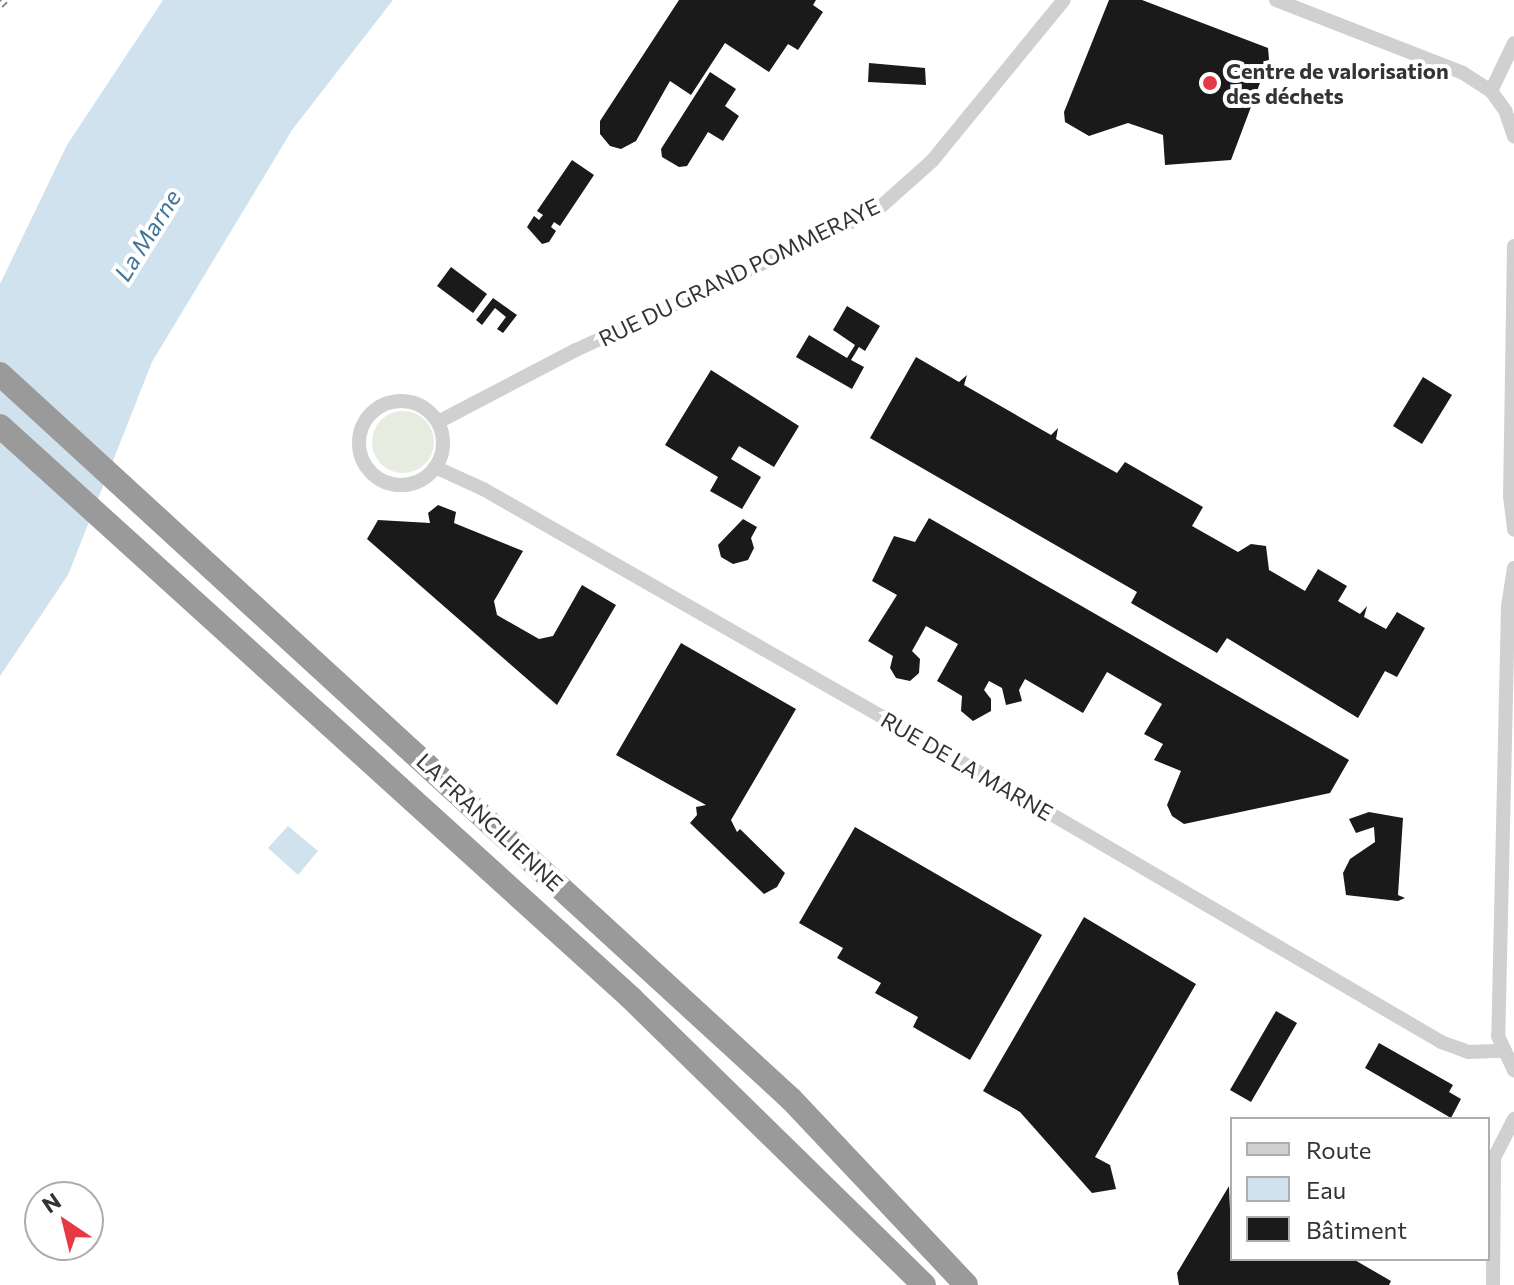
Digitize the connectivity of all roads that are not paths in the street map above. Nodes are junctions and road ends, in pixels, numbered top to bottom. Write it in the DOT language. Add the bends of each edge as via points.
graph roads {
  1 [pos="1064,0"];
  2 [pos="1276,0"];
  3 [pos="1514,43"];
  4 [pos="1491,91"];
  5 [pos="1514,136"];
  6 [pos="1514,246"];
  7 [pos="0,374"];
  8 [pos="438,422"];
  9 [pos="0,426"];
  10 [pos="435,467"];
  11 [pos="1514,530"];
  12 [pos="1514,568"];
  13 [pos="1501,1051"];
  14 [pos="1514,1070"];
  15 [pos="1514,1119"];
  16 [pos="924,1285"];
  17 [pos="966,1285"];
  18 [pos="1493,1285"];
  1 -- 8 [label="street, RUE DU GRAND POMMERAYE" via="932,161 877,210 576,350"];
  2 -- 4 [label="street" via="1463,73"];
  3 -- 4 [label="street"];
  4 -- 5 [label="street"];
  6 -- 11 [label="street"];
  7 -- 17 [label="highway, LA FRANCILIENNE" via="791,1099"];
  8 -- 10 [label="street" via="443,445"];
  8 -- 10 [label="street" via="417,403 388,402 376,409 360,433 364,461 384,481 412,483"];
  9 -- 16 [label="highway, LA FRANCILIENNE" via="698,1061"];
  10 -- 13 [label="street, RUE DE LA MARNE" via="485,490 996,782 1441,1042 1468,1052"];
  12 -- 13 [label="street" via="1508,607"];
  13 -- 14 [label="street"];
  15 -- 18 [label="street" via="1494,1158"];
}
